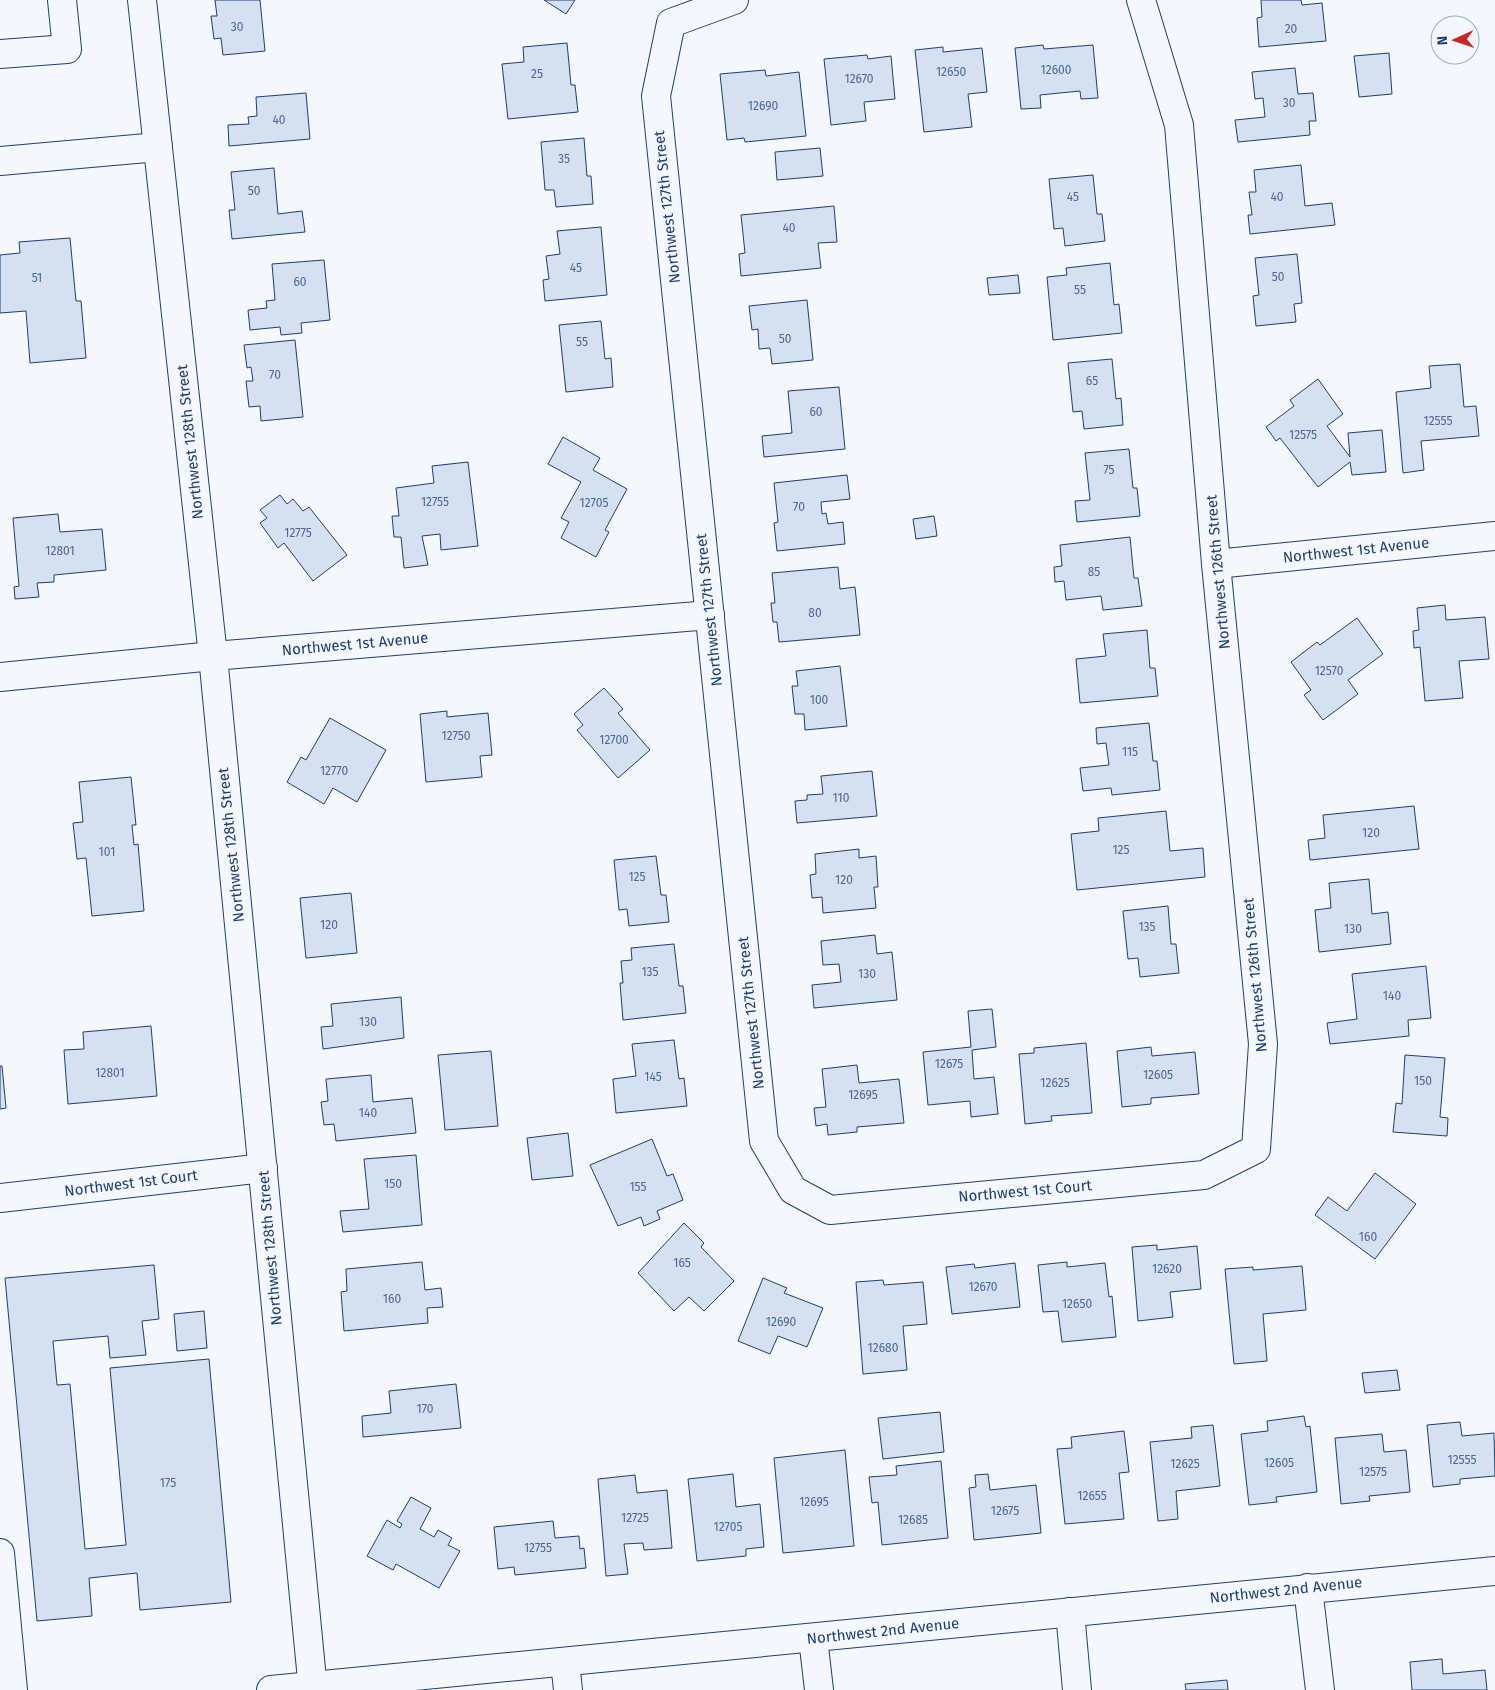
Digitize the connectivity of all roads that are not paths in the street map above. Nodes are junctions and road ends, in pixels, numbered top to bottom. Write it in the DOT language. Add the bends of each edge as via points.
graph roads {
  1 [pos="62,0"];
  2 [pos="142,0"];
  3 [pos="734,0"];
  4 [pos="1141,0"];
  5 [pos="0,54"];
  6 [pos="158,147"];
  7 [pos="0,161"];
  8 [pos="1495,536"];
  9 [pos="1216,564"];
  10 [pos="710,615"];
  11 [pos="213,656"];
  12 [pos="0,677"];
  13 [pos="1256,1149"];
  14 [pos="263,1168"];
  15 [pos="793,1190"];
  16 [pos="0,1198"];
  17 [pos="0,1553"];
  18 [pos="1495,1571"];
  19 [pos="1308,1588"];
  20 [pos="1070,1612"];
  21 [pos="814,1638"];
  22 [pos="565,1662"];
  23 [pos="312,1688"];
  24 [pos="13,1690"];
  25 [pos="271,1690"];
  26 [pos="568,1690"];
  27 [pos="819,1690"];
  28 [pos="1077,1690"];
  29 [pos="1320,1690"];
  1 -- 5 [label="street" via="67,49"];
  2 -- 6 [label="street, Northwest 128th Street"];
  3 -- 10 [label="street, Northwest 127th Street" via="671,22 656,96"];
  4 -- 9 [label="street, Northwest 126th Street" via="1179,125"];
  6 -- 7 [label="street"];
  6 -- 11 [label="street, Northwest 128th Street"];
  8 -- 9 [label="street, Northwest 1st Avenue"];
  9 -- 13 [label="street, Northwest 126th Street" via="1263,1044"];
  10 -- 11 [label="street, Northwest 1st Avenue"];
  10 -- 15 [label="street, Northwest 127th Street" via="764,1141"];
  11 -- 12 [label="street, Northwest 1st Avenue"];
  11 -- 14 [label="street, Northwest 128th Street"];
  13 -- 15 [label="street, Northwest 1st Court" via="1204,1175 830,1210"];
  14 -- 16 [label="street, Northwest 1st Court"];
  14 -- 23 [label="street, Northwest 128th Street"];
  17 -- 24 [label="street"];
  18 -- 19 [label="street, Northwest 2nd Avenue"];
  19 -- 20 [label="street, Northwest 2nd Avenue"];
  19 -- 29 [label="street"];
  20 -- 21 [label="street, Northwest 2nd Avenue"];
  20 -- 28 [label="street"];
  21 -- 22 [label="street, Northwest 2nd Avenue"];
  21 -- 27 [label="street"];
  22 -- 23 [label="street, Northwest 2nd Avenue"];
  22 -- 26 [label="street"];
  23 -- 25 [label="street, Northwest 2nd Avenue"];
}
